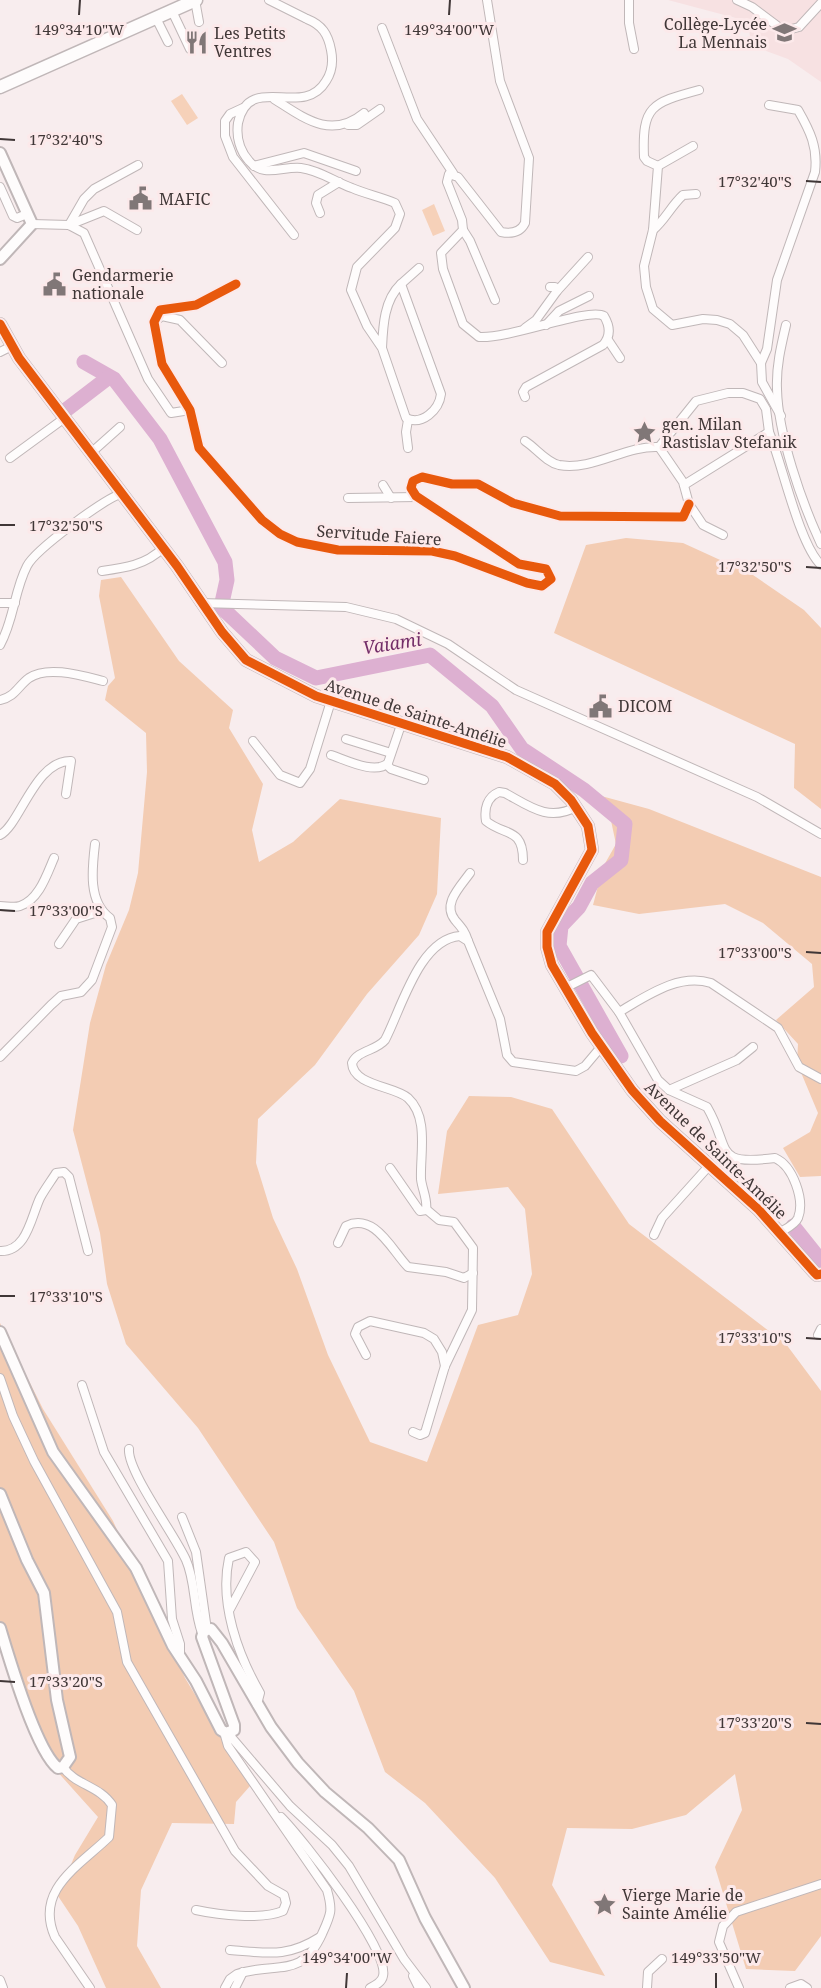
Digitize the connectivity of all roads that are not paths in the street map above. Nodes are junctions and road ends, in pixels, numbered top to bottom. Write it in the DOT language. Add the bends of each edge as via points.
graph roads {
  1 [pos="196,0"];
  2 [pos="269,0"];
  3 [pos="487,0"];
  4 [pos="630,0"];
  5 [pos="736,0"];
  6 [pos="821,3"];
  7 [pos="172,11"];
  8 [pos="156,18"];
  9 [pos="199,22"];
  10 [pos="382,28"];
  11 [pos="168,42"];
  12 [pos="190,49"];
  13 [pos="634,49"];
  14 [pos="0,87"];
  15 [pos="699,90"];
  16 [pos="269,96"];
  17 [pos="769,105"];
  18 [pos="244,107"];
  19 [pos="380,110"];
  20 [pos="364,113"];
  21 [pos="344,125"];
  22 [pos="693,146"];
  23 [pos="1,156"];
  24 [pos="138,165"];
  25 [pos="254,166"];
  26 [pos="658,166"];
  27 [pos="356,171"];
  28 [pos="453,173"];
  29 [pos="339,182"];
  30 [pos="0,187"];
  31 [pos="696,194"];
  32 [pos="320,213"];
  33 [pos="30,219"];
  34 [pos="69,225"];
  35 [pos="137,230"];
  36 [pos="463,230"];
  37 [pos="653,230"];
  38 [pos="294,235"];
  39 [pos="588,257"];
  40 [pos="0,259"];
  41 [pos="419,268"];
  42 [pos="236,284"];
  43 [pos="401,284"];
  44 [pos="589,296"];
  45 [pos="495,300"];
  46 [pos="154,322"];
  47 [pos="0,324"];
  48 [pos="786,325"];
  49 [pos="546,326"];
  50 [pos="513,334"];
  51 [pos="608,340"];
  52 [pos="382,348"];
  53 [pos="5,349"];
  54 [pos="620,358"];
  55 [pos="222,363"];
  56 [pos="761,363"];
  57 [pos="525,397"];
  58 [pos="190,410"];
  59 [pos="781,416"];
  60 [pos="66,417"];
  61 [pos="408,420"];
  62 [pos="120,427"];
  63 [pos="770,432"];
  64 [pos="525,441"];
  65 [pos="659,447"];
  66 [pos="408,448"];
  67 [pos="92,452"];
  68 [pos="10,458"];
  69 [pos="383,484"];
  70 [pos="684,485"];
  71 [pos="123,493"];
  72 [pos="417,497"];
  73 [pos="348,498"];
  74 [pos="391,498"];
  75 [pos="689,504"];
  76 [pos="723,534"];
  77 [pos="821,544"];
  78 [pos="163,548"];
  79 [pos="821,565"];
  80 [pos="102,571"];
  81 [pos="0,603"];
  82 [pos="15,603"];
  83 [pos="200,603"];
  84 [pos="0,645"];
  85 [pos="103,681"];
  86 [pos="0,700"];
  87 [pos="331,701"];
  88 [pos="402,722"];
  89 [pos="346,740"];
  90 [pos="253,741"];
  91 [pos="392,753"];
  92 [pos="330,755"];
  93 [pos="387,765"];
  94 [pos="424,780"];
  95 [pos="66,794"];
  96 [pos="576,807"];
  97 [pos="821,834"];
  98 [pos="0,835"];
  99 [pos="95,844"];
  100 [pos="54,858"];
  101 [pos="523,860"];
  102 [pos="470,873"];
  103 [pos="0,906"];
  104 [pos="101,911"];
  105 [pos="468,940"];
  106 [pos="58,944"];
  107 [pos="568,986"];
  108 [pos="619,1012"];
  109 [pos="600,1047"];
  110 [pos="753,1047"];
  111 [pos="0,1057"];
  112 [pos="821,1078"];
  113 [pos="669,1090"];
  114 [pos="708,1167"];
  115 [pos="390,1168"];
  116 [pos="426,1209"];
  117 [pos="779,1233"];
  118 [pos="654,1235"];
  119 [pos="338,1243"];
  120 [pos="0,1251"];
  121 [pos="88,1251"];
  122 [pos="473,1273"];
  123 [pos="821,1274"];
  124 [pos="0,1332"];
  125 [pos="366,1355"];
  126 [pos="445,1366"];
  127 [pos="0,1378"];
  128 [pos="82,1385"];
  129 [pos="412,1432"];
  130 [pos="129,1449"];
  131 [pos="0,1494"];
  132 [pos="182,1517"];
  133 [pos="230,1609"];
  134 [pos="0,1628"];
  135 [pos="205,1631"];
  136 [pos="180,1657"];
  137 [pos="258,1704"];
  138 [pos="227,1732"];
  139 [pos="63,1767"];
  140 [pos="272,1807"];
  141 [pos="821,1884"];
  142 [pos="196,1910"];
  143 [pos="321,1936"];
  144 [pos="230,1950"];
  145 [pos="404,1959"];
  146 [pos="662,1959"];
  147 [pos="243,1972"];
  148 [pos="0,1980"];
  149 [pos="3,1988"];
  150 [pos="90,1988"];
  151 [pos="225,1988"];
  152 [pos="235,1988"];
  153 [pos="370,1988"];
  154 [pos="419,1988"];
  155 [pos="426,1988"];
  156 [pos="464,1988"];
  157 [pos="647,1988"];
  158 [pos="739,1988"];
  159 [pos="790,1988"];
  160 [pos="807,1988"];
  1 -- 7 [label="main road"];
  1 -- 9 [label="street"];
  2 -- 16 [label="street" via="320,26 332,56 328,77 319,92 304,98"];
  3 -- 28 [label="street" via="500,81 529,158 522,229 510,234 501,232"];
  4 -- 13 [label="street"];
  5 -- 6 [label="street" via="784,31 799,27"];
  7 -- 8 [label="main road"];
  7 -- 12 [label="street"];
  8 -- 11 [label="street"];
  8 -- 14 [label="main road"];
  10 -- 28 [label="street" via="417,119"];
  15 -- 26 [label="street" via="669,98 652,109 643,125 645,157"];
  16 -- 18 [label="street" via="254,99"];
  16 -- 21 [label="street" via="311,122"];
  17 -- 56 [label="street" via="798,110 817,155 815,172 777,280 767,349"];
  18 -- 25 [label="street" via="237,135 240,147"];
  18 -- 38 [label="street" via="225,121 227,145"];
  19 -- 21 [label="street" via="357,125"];
  20 -- 21 [label="street"];
  22 -- 26 [label="street"];
  23 -- 33 [label="street"];
  24 -- 34 [label="street" via="94,189"];
  25 -- 27 [label="street" via="304,153"];
  25 -- 29 [label="street" via="265,170 309,169"];
  26 -- 37 [label="street"];
  28 -- 36 [label="street" via="447,176 447,182"];
  29 -- 32 [label="street" via="318,195"];
  29 -- 52 [label="street" via="395,203 400,214 395,228 363,259 351,282 354,298"];
  30 -- 33 [label="street" via="13,216"];
  31 -- 37 [label="street" via="683,195"];
  33 -- 34 [label="street"];
  33 -- 40 [label="street"];
  34 -- 35 [label="street" via="104,211"];
  34 -- 58 [label="street" via="84,233 90,242 148,379 171,414"];
  36 -- 45 [label="street"];
  36 -- 50 [label="street" via="444,249 440,259 464,324 479,336"];
  37 -- 56 [label="street" via="644,266 653,309 672,325 703,319 730,324 743,334"];
  39 -- 50 [label="street" via="553,289 532,324"];
  41 -- 43 [label="street"];
  42 -- 46 [label="street" via="196,305 160,310"];
  43 -- 52 [label="street" via="394,290 387,308"];
  43 -- 61 [label="street" via="441,394 429,415"];
  44 -- 49 [label="street" via="559,311"];
  46 -- 55 [label="street" via="162,316 180,320"];
  46 -- 58 [label="street" via="162,364"];
  47 -- 53 [label="street, Avenue de Sainte-Amélie"];
  48 -- 59 [label="street" via="777,371"];
  49 -- 50 [label="street"];
  49 -- 51 [label="street" via="600,314 607,321"];
  51 -- 54 [label="street"];
  51 -- 57 [label="street" via="526,387"];
  52 -- 61 [label="street"];
  53 -- 60 [label="street, Avenue de Sainte-Amélie"];
  56 -- 59 [label="street" via="762,382"];
  58 -- 72 [label="street, Servitude Faiere" via="199,448 262,520 297,542 364,552 432,550 527,583 542,586 551,579 546,569 519,564"];
  59 -- 77 [label="street" via="794,471"];
  60 -- 67 [label="street, Avenue de Sainte-Amélie"];
  60 -- 68 [label="street"];
  61 -- 66 [label="street"];
  62 -- 67 [label="street"];
  63 -- 65 [label="street" via="760,399 728,393 696,401"];
  63 -- 70 [label="street"];
  63 -- 79 [label="street" via="802,527"];
  64 -- 65 [label="street" via="560,465"];
  65 -- 70 [label="street"];
  67 -- 71 [label="street, Avenue de Sainte-Amélie"];
  69 -- 74 [label="street"];
  70 -- 75 [label="street"];
  71 -- 78 [label="street, Avenue de Sainte-Amélie"];
  71 -- 82 [label="street" via="92,510 30,561"];
  72 -- 74 [label="street"];
  72 -- 75 [label="street" via="411,488 413,481 422,477 452,484 478,484 513,503 560,516 683,518"];
  73 -- 74 [label="street"];
  75 -- 76 [label="street" via="704,525"];
  78 -- 80 [label="street" via="140,563"];
  78 -- 83 [label="street, Avenue de Sainte-Amélie"];
  81 -- 82 [label="street"];
  82 -- 84 [label="street"];
  83 -- 87 [label="street, Avenue de Sainte-Amélie" via="246,660 296,688"];
  83 -- 97 [label="street" via="346,606 396,619 448,644 516,690 757,798"];
  85 -- 86 [label="street" via="69,674 38,674 15,694"];
  87 -- 88 [label="street, Avenue de Sainte-Amélie"];
  87 -- 90 [label="street" via="310,769 300,783 280,775"];
  88 -- 91 [label="street"];
  88 -- 96 [label="street, Avenue de Sainte-Amélie" via="507,757 555,784"];
  89 -- 91 [label="street"];
  91 -- 93 [label="street"];
  92 -- 93 [label="street" via="376,768"];
  93 -- 94 [label="street"];
  95 -- 98 [label="street" via="71,761 49,772 33,788 9,828"];
  96 -- 101 [label="street" via="546,814 499,792 491,796 485,810 486,820 520,840"];
  96 -- 107 [label="street, Avenue de Sainte-Amélie" via="588,826 592,850 546,939 549,956"];
  99 -- 104 [label="street" via="93,882"];
  100 -- 103 [label="street" via="34,895 21,906"];
  102 -- 105 [label="street" via="449,906 449,913"];
  104 -- 106 [label="street" via="76,919"];
  104 -- 111 [label="street" via="110,918 112,927 92,980 81,992 61,996"];
  105 -- 109 [label="street" via="500,1018 506,1051 513,1062 576,1071"];
  105 -- 116 [label="street" via="453,937 436,948 413,979 385,1040 358,1055 352,1063 359,1076 401,1094 415,1108 422,1129 421,1176"];
  107 -- 108 [label="street" via="591,975"];
  107 -- 109 [label="street, Avenue de Sainte-Amélie"];
  108 -- 112 [label="street" via="656,991 699,979 778,1028 799,1067"];
  108 -- 113 [label="street" via="658,1080"];
  109 -- 114 [label="street, Avenue de Sainte-Amélie" via="647,1108"];
  110 -- 113 [label="street" via="737,1060"];
  113 -- 117 [label="street" via="707,1107 726,1153 734,1160 776,1158 789,1168 797,1185 799,1215 796,1222"];
  114 -- 117 [label="street, Avenue de Sainte-Amélie" via="759,1210"];
  114 -- 118 [label="street" via="662,1218"];
  115 -- 116 [label="street" via="417,1208"];
  116 -- 122 [label="street" via="439,1220 454,1222 473,1248"];
  117 -- 123 [label="street, Avenue de Sainte-Amélie" via="817,1275"];
  119 -- 122 [label="street" via="345,1226 360,1223 379,1232 408,1267 464,1278"];
  120 -- 121 [label="street" via="19,1245 41,1197 56,1173 64,1172 69,1177"];
  122 -- 126 [label="street" via="472,1310"];
  124 -- 136 [label="street" via="53,1452 136,1568"];
  125 -- 126 [label="street" via="355,1334 358,1327 370,1321 424,1333 434,1339"];
  126 -- 129 [label="street" via="425,1433"];
  127 -- 142 [label="street" via="34,1461 117,1612 127,1662 235,1851 268,1886 284,1895 286,1904 283,1911 274,1915"];
  128 -- 136 [label="street" via="104,1452 168,1561 172,1619"];
  130 -- 135 [label="street" via="132,1468 189,1567 196,1616"];
  131 -- 139 [label="street" via="44,1593 57,1700 70,1757"];
  132 -- 135 [label="street" via="196,1552"];
  133 -- 133 [label="street" via="229,1558 246,1552 255,1562"];
  133 -- 137 [label="street" via="234,1638 260,1693"];
  134 -- 139 [label="street" via="47,1755 58,1768"];
  135 -- 137 [label="street" via="216,1632"];
  135 -- 138 [label="street" via="234,1725"];
  136 -- 138 [label="street"];
  137 -- 156 [label="street" via="309,1776 399,1860 424,1918"];
  138 -- 140 [label="street" via="228,1746"];
  138 -- 145 [label="street" via="349,1866"];
  139 -- 150 [label="street" via="101,1792 112,1805 109,1837 55,1889 50,1906 51,1928"];
  140 -- 143 [label="street" via="327,1890 332,1911"];
  140 -- 153 [label="street" via="345,1896 381,1958 384,1974"];
  141 -- 158 [label="street" via="736,1912 723,1926 719,1942"];
  143 -- 144 [label="street" via="283,1954"];
  143 -- 147 [label="street" via="306,1960"];
  145 -- 154 [label="street"];
  145 -- 155 [label="street"];
  146 -- 157 [label="street" via="648,1972"];
  147 -- 151 [label="street" via="230,1979"];
  147 -- 152 [label="street"];
  148 -- 149 [label="street"];
  159 -- 160 [label="street" via="801,1983"];
}
